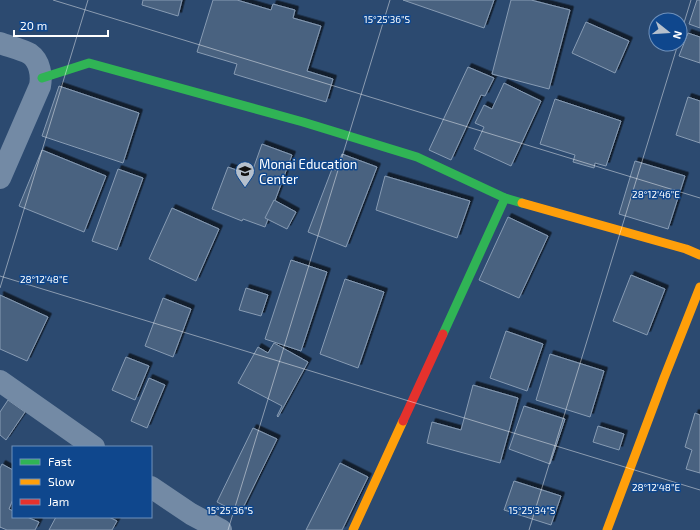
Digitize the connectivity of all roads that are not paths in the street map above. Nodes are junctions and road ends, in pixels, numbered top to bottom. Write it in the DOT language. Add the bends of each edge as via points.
graph roads {
  1 [pos="0,43"];
  2 [pos="42,78"];
  3 [pos="0,178"];
  4 [pos="505,198"];
  5 [pos="700,255"];
  6 [pos="700,286"];
  7 [pos="0,381"];
  8 [pos="93,446"];
  9 [pos="152,487"];
  10 [pos="221,530"];
  11 [pos="353,530"];
  12 [pos="607,530"];
  1 -- 2 [label="street" via="31,54 40,68"];
  2 -- 3 [label="street"];
  2 -- 4 [label="street" via="90,63 303,122 417,157"];
  4 -- 5 [label="street"];
  4 -- 11 [label="street"];
  6 -- 12 [label="street"];
  7 -- 8 [label="street"];
  9 -- 10 [label="street" via="191,514"];
}
